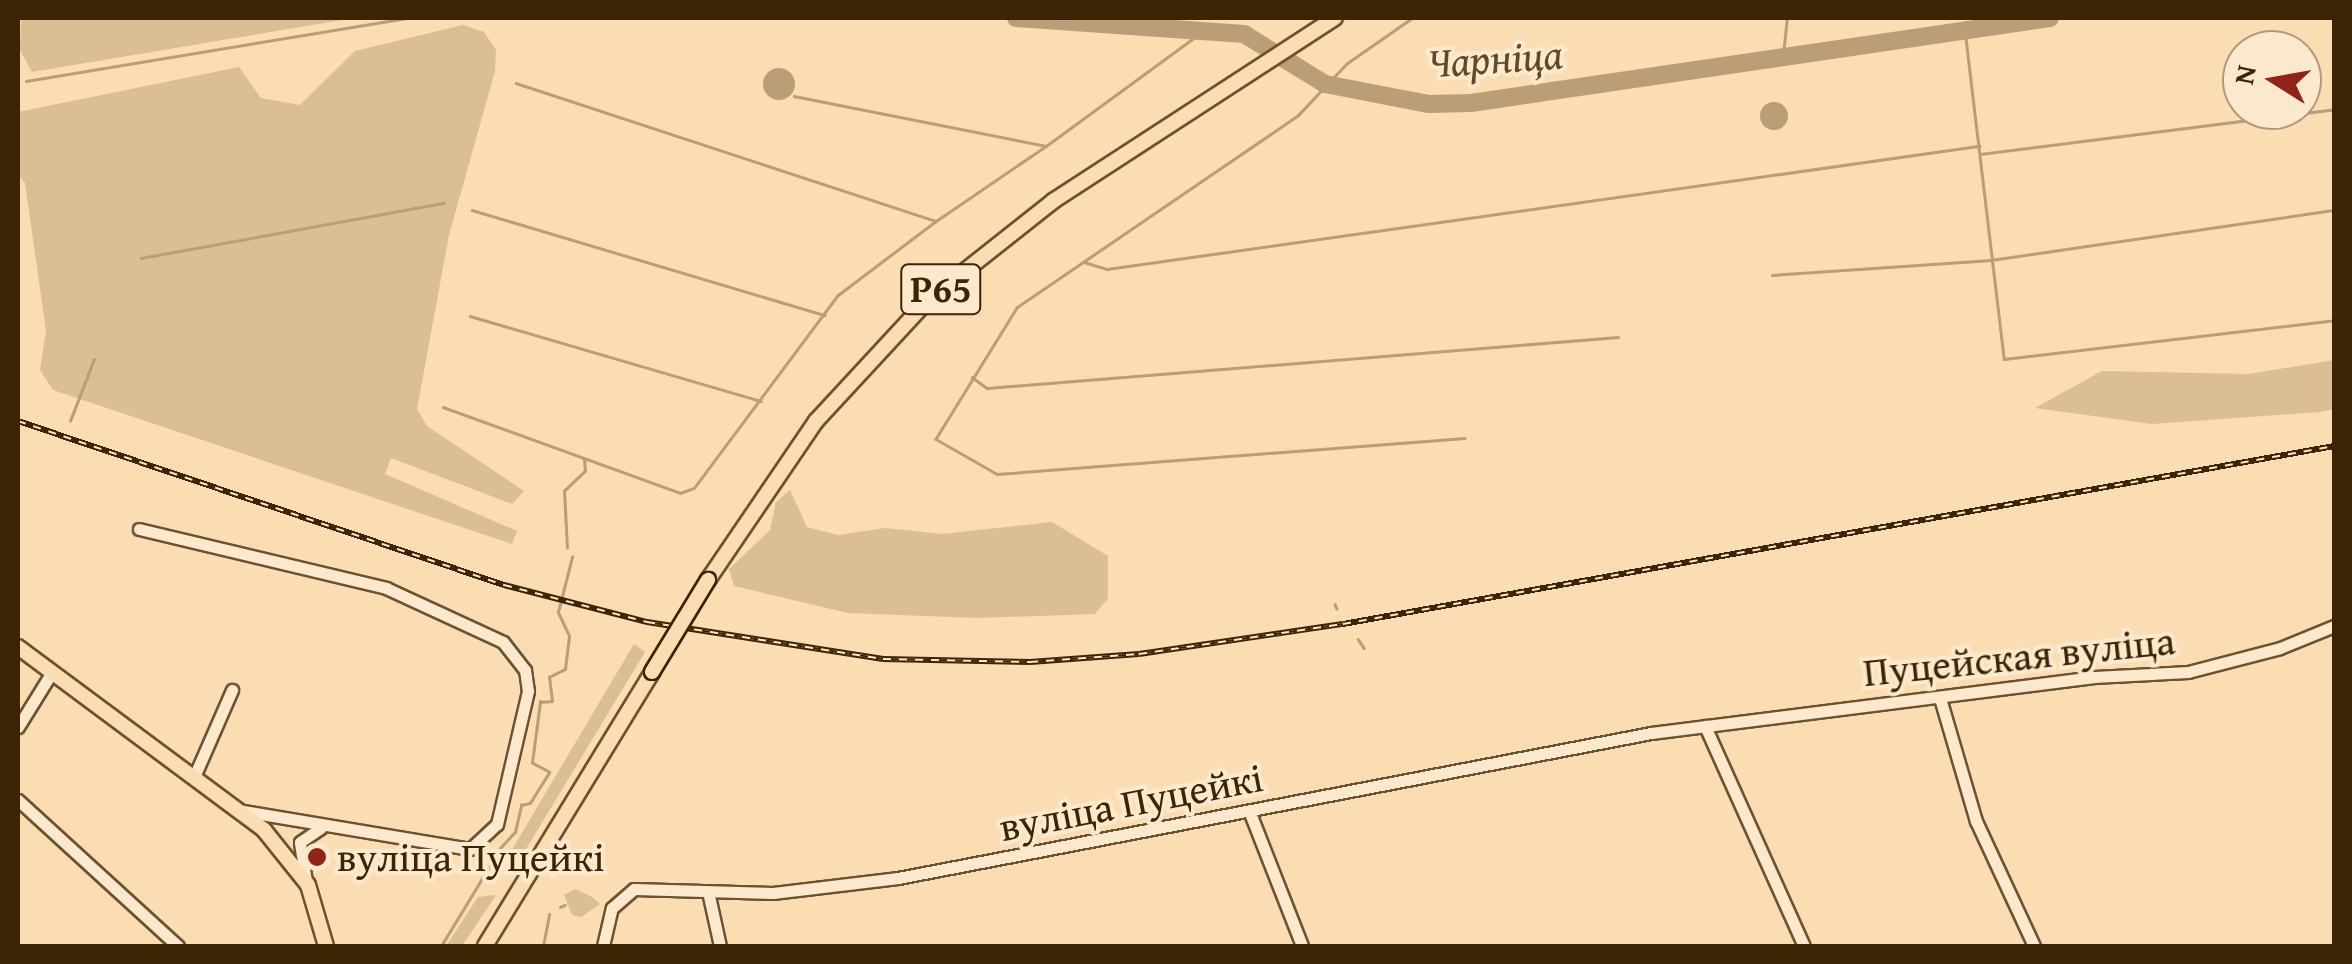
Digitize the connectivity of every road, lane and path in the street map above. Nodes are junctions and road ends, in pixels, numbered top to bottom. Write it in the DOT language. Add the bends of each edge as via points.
graph roads {
  1 [pos="1336,18"];
  2 [pos="139,529"];
  3 [pos="2334,626"];
  4 [pos="18,647"];
  5 [pos="52,672"];
  6 [pos="232,690"];
  7 [pos="1940,698"];
  8 [pos="18,726"];
  9 [pos="1705,726"];
  10 [pos="194,777"];
  11 [pos="18,800"];
  12 [pos="243,811"];
  13 [pos="1250,813"];
  14 [pos="325,826"];
  15 [pos="308,885"];
  16 [pos="709,896"];
  17 [pos="178,946"];
  18 [pos="326,946"];
  19 [pos="485,946"];
  20 [pos="603,946"];
  21 [pos="720,946"];
  22 [pos="1302,946"];
  23 [pos="1804,946"];
  24 [pos="2034,946"];
  1 -- 19 [label="main road, Р65, bridge" via="1053,201 927,301 816,421 708,580"];
  2 -- 14 [label="street" via="386,588 516,654 528,692 489,835 463,850"];
  3 -- 7 [label="street, Пуцейская вуліца" via="2188,672"];
  4 -- 5 [label="main road"];
  5 -- 8 [label="street"];
  5 -- 10 [label="main road"];
  6 -- 10 [label="street"];
  7 -- 9 [label="street, Пуцейская вуліца"];
  7 -- 24 [label="street" via="1976,821"];
  9 -- 13 [label="street, вуліца Пуцейкі"];
  9 -- 23 [label="street"];
  10 -- 12 [label="main road"];
  11 -- 17 [label="street"];
  12 -- 14 [label="street"];
  12 -- 15 [label="main road"];
  13 -- 16 [label="street, вуліца Пуцейкі" via="898,878"];
  13 -- 22 [label="street"];
  14 -- 15 [label="street" via="300,842"];
  15 -- 18 [label="main road"];
  16 -- 20 [label="street, вуліца Пуцейкі" via="624,893"];
  16 -- 21 [label="street"];
}
